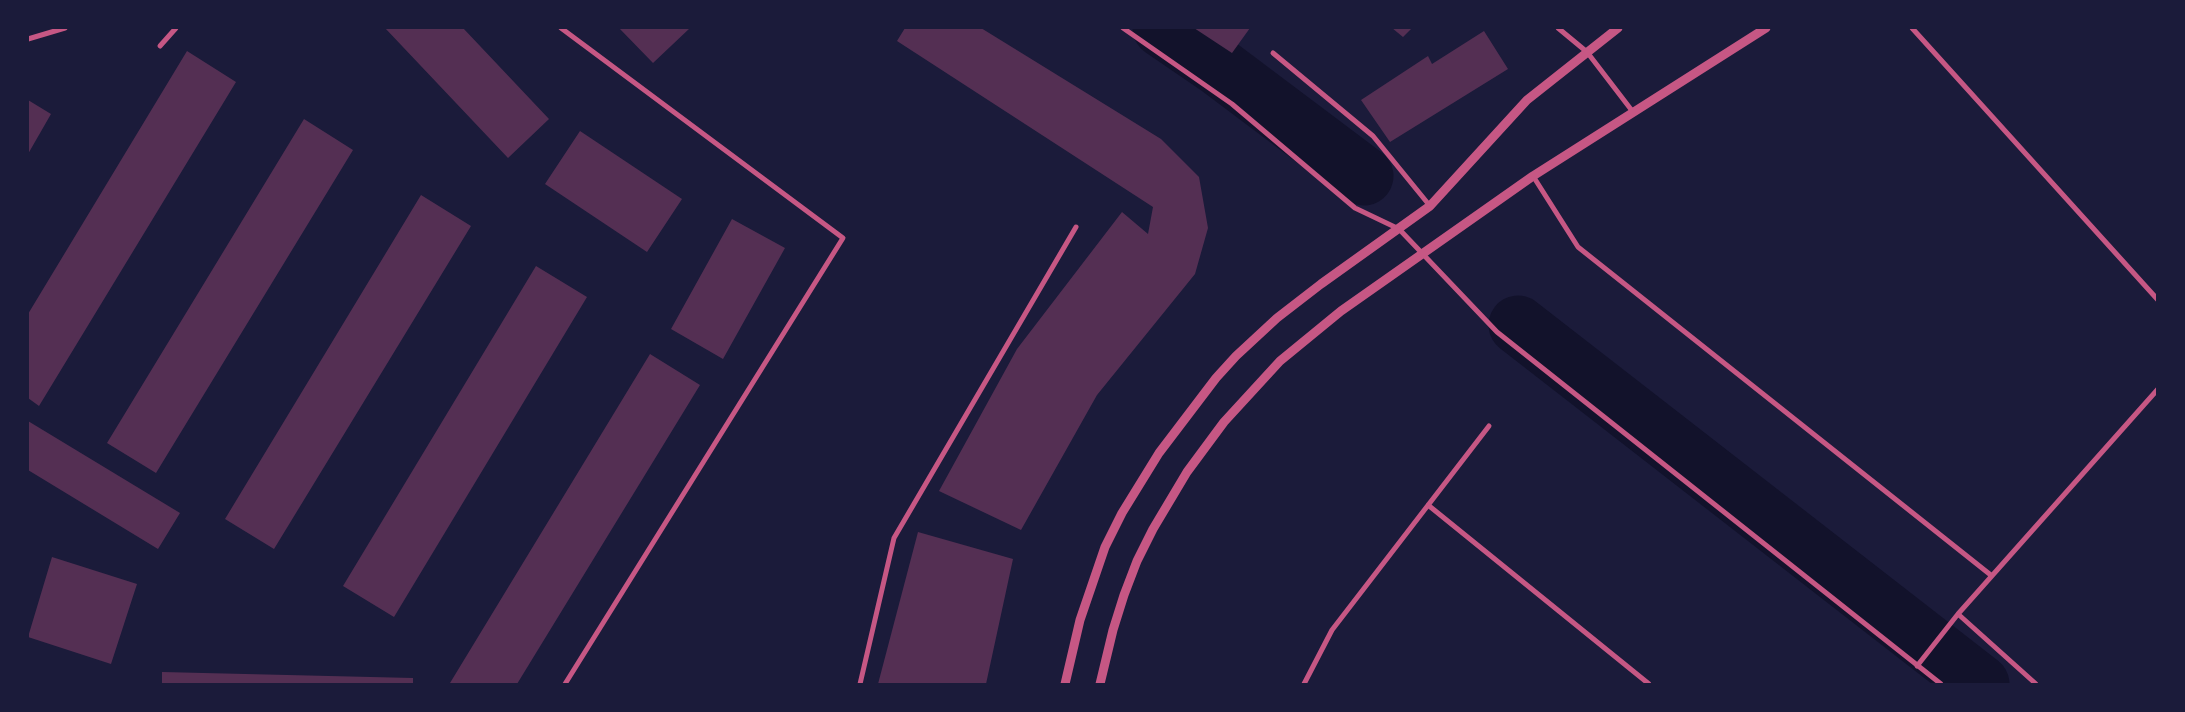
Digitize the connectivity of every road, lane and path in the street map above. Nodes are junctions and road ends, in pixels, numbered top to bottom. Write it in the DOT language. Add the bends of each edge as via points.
graph roads {
  1 [pos="65,28"];
  2 [pos="176,28"];
  3 [pos="561,28"];
  4 [pos="1123,28"];
  5 [pos="1558,28"];
  6 [pos="1618,28"];
  7 [pos="1766,28"];
  8 [pos="1912,28"];
  9 [pos="28,39"];
  10 [pos="160,46"];
  11 [pos="1587,52"];
  12 [pos="1273,53"];
  13 [pos="1633,112"];
  14 [pos="1533,176"];
  15 [pos="1430,206"];
  16 [pos="1076,227"];
  17 [pos="1399,228"];
  18 [pos="1423,256"];
  19 [pos="2158,300"];
  20 [pos="2158,389"];
  21 [pos="1489,426"];
  22 [pos="1428,506"];
  23 [pos="1992,576"];
  24 [pos="1958,614"];
  25 [pos="1917,666"];
  26 [pos="565,684"];
  27 [pos="860,684"];
  28 [pos="1065,684"];
  29 [pos="1100,684"];
  30 [pos="1304,684"];
  31 [pos="1649,684"];
  32 [pos="1941,684"];
  33 [pos="2036,684"];
  1 -- 9 [label="street"];
  2 -- 10 [label="street"];
  3 -- 26 [label="street" via="843,238"];
  4 -- 17 [label="street" via="1232,104 1355,208"];
  5 -- 11 [label="street"];
  6 -- 11 [label="street"];
  7 -- 13 [label="street"];
  8 -- 19 [label="street"];
  11 -- 13 [label="street"];
  11 -- 15 [label="street" via="1527,100"];
  12 -- 15 [label="street" via="1373,136"];
  13 -- 14 [label="street"];
  14 -- 18 [label="street"];
  14 -- 23 [label="street" via="1578,247"];
  15 -- 17 [label="street"];
  16 -- 27 [label="street" via="894,538"];
  17 -- 18 [label="street"];
  17 -- 28 [label="street" via="1264,330 1216,378 1177,426 1140,482 1105,547 1080,620"];
  18 -- 25 [label="street" via="1497,332"];
  18 -- 29 [label="street" via="1341,311 1300,344 1261,380 1219,428 1174,493 1137,561 1113,630"];
  20 -- 23 [label="street"];
  21 -- 22 [label="street"];
  22 -- 30 [label="street" via="1332,630"];
  22 -- 31 [label="street"];
  23 -- 24 [label="street"];
  24 -- 25 [label="street"];
  24 -- 33 [label="street"];
  25 -- 32 [label="street"];
}
